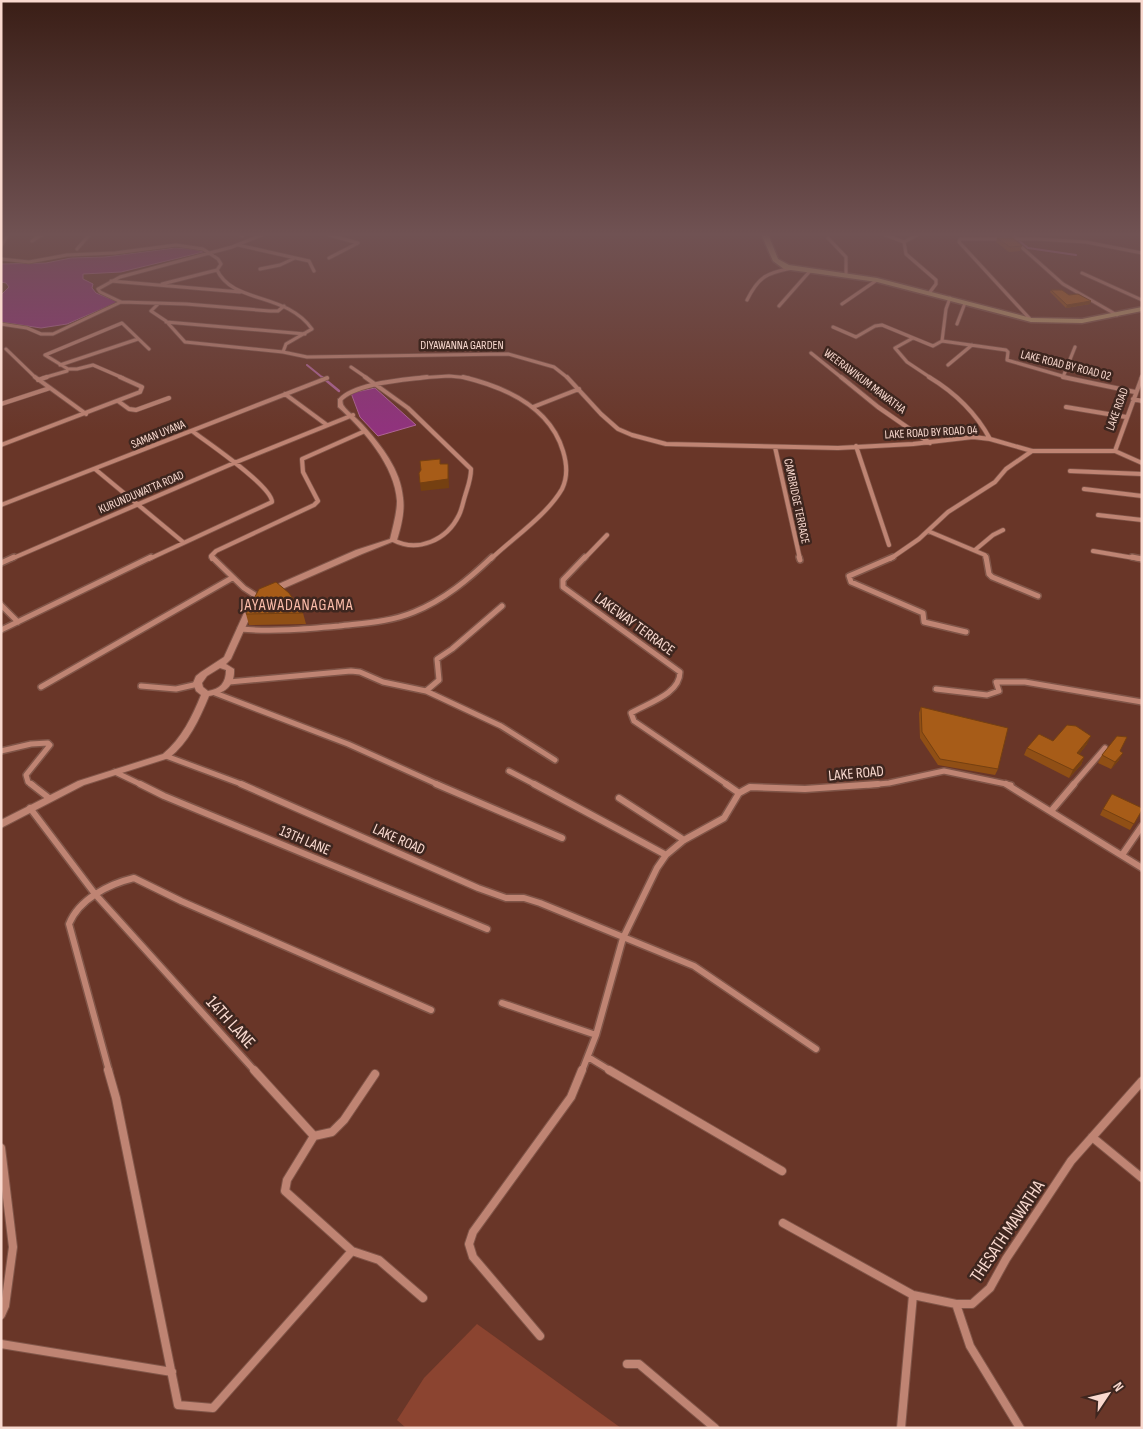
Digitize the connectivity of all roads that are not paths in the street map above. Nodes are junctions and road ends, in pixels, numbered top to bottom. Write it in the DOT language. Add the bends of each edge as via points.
graph roads {
  1 [pos="118,301"];
  2 [pos="269,301"];
  3 [pos="784,301"];
  4 [pos="847,301"];
  5 [pos="949,301"];
  6 [pos="959,301"];
  7 [pos="1013,301"];
  8 [pos="1092,301"];
  9 [pos="121,302"];
  10 [pos="966,303"];
  11 [pos="158,304"];
  12 [pos="842,304"];
  13 [pos="284,306"];
  14 [pos="779,306"];
  15 [pos="1142,309"];
  16 [pos="1117,315"];
  17 [pos="1031,320"];
  18 [pos="166,322"];
  19 [pos="1,324"];
  20 [pos="958,324"];
  21 [pos="833,327"];
  22 [pos="305,334"];
  23 [pos="913,338"];
  24 [pos="138,339"];
  25 [pos="942,341"];
  26 [pos="972,345"];
  27 [pos="1075,347"];
  28 [pos="6,349"];
  29 [pos="149,349"];
  30 [pos="283,352"];
  31 [pos="811,353"];
  32 [pos="60,365"];
  33 [pos="948,365"];
  34 [pos="351,367"];
  35 [pos="67,371"];
  36 [pos="1142,376"];
  37 [pos="1063,377"];
  38 [pos="325,379"];
  39 [pos="38,380"];
  40 [pos="378,385"];
  41 [pos="50,388"];
  42 [pos="578,389"];
  43 [pos="1135,392"];
  44 [pos="285,394"];
  45 [pos="169,398"];
  46 [pos="1132,399"];
  47 [pos="340,400"];
  48 [pos="118,401"];
  49 [pos="1142,401"];
  50 [pos="1,404"];
  51 [pos="533,406"];
  52 [pos="1066,407"];
  53 [pos="86,414"];
  54 [pos="353,415"];
  55 [pos="1126,417"];
  56 [pos="327,425"];
  57 [pos="192,431"];
  58 [pos="364,431"];
  59 [pos="990,439"];
  60 [pos="930,443"];
  61 [pos="1,445"];
  62 [pos="856,446"];
  63 [pos="775,447"];
  64 [pos="838,448"];
  65 [pos="1032,451"];
  66 [pos="1115,451"];
  67 [pos="234,463"];
  68 [pos="1142,463"];
  69 [pos="95,469"];
  70 [pos="1070,471"];
  71 [pos="1142,474"];
  72 [pos="1084,489"];
  73 [pos="1142,496"];
  74 [pos="1,504"];
  75 [pos="138,504"];
  76 [pos="1098,516"];
  77 [pos="1142,520"];
  78 [pos="1003,530"];
  79 [pos="928,531"];
  80 [pos="606,535"];
  81 [pos="393,540"];
  82 [pos="184,542"];
  83 [pos="889,545"];
  84 [pos="975,550"];
  85 [pos="1093,551"];
  86 [pos="1142,559"];
  87 [pos="800,560"];
  88 [pos="1,563"];
  89 [pos="232,578"];
  90 [pos="1038,596"];
  91 [pos="258,597"];
  92 [pos="1,605"];
  93 [pos="502,606"];
  94 [pos="18,622"];
  95 [pos="240,629"];
  96 [pos="1,630"];
  97 [pos="966,632"];
  98 [pos="222,664"];
  99 [pos="229,682"];
  100 [pos="198,684"];
  101 [pos="141,686"];
  102 [pos="41,687"];
  103 [pos="936,689"];
  104 [pos="426,691"];
  105 [pos="211,694"];
  106 [pos="1142,702"];
  107 [pos="1105,748"];
  108 [pos="1,751"];
  109 [pos="166,756"];
  110 [pos="555,760"];
  111 [pos="509,771"];
  112 [pos="115,772"];
  113 [pos="739,793"];
  114 [pos="49,798"];
  115 [pos="619,798"];
  116 [pos="30,808"];
  117 [pos="1052,810"];
  118 [pos="1,824"];
  119 [pos="1142,826"];
  120 [pos="562,838"];
  121 [pos="684,840"];
  122 [pos="666,854"];
  123 [pos="1122,855"];
  124 [pos="1142,868"];
  125 [pos="95,894"];
  126 [pos="487,929"];
  127 [pos="623,938"];
  128 [pos="502,1003"];
  129 [pos="431,1010"];
  130 [pos="596,1036"];
  131 [pos="816,1049"];
  132 [pos="588,1057"];
  133 [pos="374,1074"];
  134 [pos="1142,1082"];
  135 [pos="314,1136"];
  136 [pos="1092,1137"];
  137 [pos="1,1148"];
  138 [pos="782,1171"];
  139 [pos="1142,1178"];
  140 [pos="783,1223"];
  141 [pos="352,1251"];
  142 [pos="912,1295"];
  143 [pos="424,1298"];
  144 [pos="956,1304"];
  145 [pos="1,1315"];
  146 [pos="540,1336"];
  147 [pos="1,1344"];
  148 [pos="627,1364"];
  149 [pos="172,1372"];
  150 [pos="715,1428"];
  151 [pos="901,1428"];
  152 [pos="1020,1428"];
  1 -- 9 [label="street"];
  2 -- 13 [label="street"];
  3 -- 14 [label="street"];
  4 -- 12 [label="street"];
  5 -- 25 [label="street"];
  6 -- 10 [label="main road"];
  7 -- 17 [label="street"];
  8 -- 16 [label="street"];
  9 -- 11 [label="street"];
  9 -- 19 [label="street" via="53,334"];
  10 -- 17 [label="main road"];
  10 -- 20 [label="street"];
  11 -- 13 [label="street" via="270,311 278,311"];
  11 -- 18 [label="street, DIYAWANNA GARDEN" via="151,311"];
  13 -- 22 [label="street" via="308,321 312,329"];
  15 -- 16 [label="main road"];
  16 -- 17 [label="main road" via="1082,321"];
  18 -- 22 [label="street"];
  18 -- 30 [label="street, DIYAWANNA GARDEN" via="185,342"];
  21 -- 23 [label="street" via="859,337 882,325"];
  22 -- 30 [label="street" via="286,344"];
  23 -- 25 [label="street, LAKE ROAD BY ROAD 02" via="934,346"];
  23 -- 59 [label="street" via="895,348 897,354 964,404"];
  24 -- 29 [label="street"];
  24 -- 32 [label="street"];
  24 -- 32 [label="street" via="122,323 45,355"];
  25 -- 26 [label="street, LAKE ROAD BY ROAD 02"];
  26 -- 33 [label="street"];
  26 -- 37 [label="street, LAKE ROAD BY ROAD 02" via="1006,350 1006,360"];
  27 -- 37 [label="street"];
  28 -- 39 [label="street"];
  30 -- 42 [label="street, DIYAWANNA GARDEN" via="303,358 508,354 554,367"];
  31 -- 60 [label="street, WEERAWIKUM MAWATHA" via="878,407"];
  32 -- 35 [label="street"];
  34 -- 40 [label="street"];
  35 -- 39 [label="street"];
  35 -- 48 [label="street" via="93,365 142,387 140,392"];
  36 -- 43 [label="street, LAKE ROAD"];
  37 -- 43 [label="street, LAKE ROAD BY ROAD 02"];
  38 -- 44 [label="street, SAMAN UYANA"];
  39 -- 41 [label="street"];
  40 -- 47 [label="street" via="345,394"];
  40 -- 51 [label="street" via="436,376 462,377 505,391"];
  40 -- 81 [label="street" via="408,408 471,469 472,476 457,518 439,538 412,546"];
  41 -- 50 [label="street"];
  41 -- 53 [label="street"];
  42 -- 51 [label="street"];
  42 -- 63 [label="street, DIYAWANNA GARDEN" via="613,424 632,435 666,444"];
  43 -- 46 [label="street, LAKE ROAD"];
  44 -- 56 [label="street"];
  44 -- 57 [label="street, SAMAN UYANA"];
  45 -- 48 [label="street" via="136,410 129,410"];
  46 -- 49 [label="street"];
  46 -- 55 [label="street, LAKE ROAD"];
  47 -- 54 [label="street" via="340,406"];
  48 -- 53 [label="street"];
  51 -- 95 [label="street" via="557,434 568,464 562,488 550,504 468,579 431,604 398,618 263,632"];
  52 -- 55 [label="street"];
  53 -- 61 [label="street"];
  54 -- 56 [label="street, KURUNDUWATTA ROAD"];
  54 -- 58 [label="street"];
  55 -- 66 [label="street, LAKE ROAD"];
  56 -- 67 [label="street, KURUNDUWATTA ROAD"];
  57 -- 67 [label="street"];
  57 -- 69 [label="street, SAMAN UYANA"];
  58 -- 81 [label="street" via="385,459 398,486 400,510"];
  58 -- 89 [label="street" via="302,459 303,472 318,501 314,505 211,556"];
  59 -- 60 [label="street, LAKE ROAD BY ROAD 04" via="956,438"];
  59 -- 65 [label="street, LAKE ROAD BY ROAD 04"];
  60 -- 62 [label="street, LAKE ROAD BY ROAD 04"];
  62 -- 64 [label="street, LAKE ROAD BY ROAD 04"];
  62 -- 83 [label="street"];
  63 -- 64 [label="street, DIYAWANNA GARDEN"];
  63 -- 87 [label="street, CAMBRIDGE TERRACE"];
  65 -- 66 [label="street, LAKE ROAD BY ROAD 04"];
  65 -- 79 [label="street" via="974,498 948,512"];
  66 -- 68 [label="street, LAKE ROAD"];
  67 -- 75 [label="street, KURUNDUWATTA ROAD"];
  67 -- 82 [label="street" via="268,491 272,502"];
  69 -- 74 [label="street, SAMAN UYANA"];
  69 -- 75 [label="street"];
  70 -- 71 [label="street"];
  72 -- 73 [label="street"];
  75 -- 82 [label="street"];
  75 -- 88 [label="street, KURUNDUWATTA ROAD"];
  76 -- 77 [label="street"];
  78 -- 84 [label="street"];
  79 -- 84 [label="street"];
  79 -- 97 [label="street" via="892,558 849,576 851,582 923,613 924,622"];
  80 -- 113 [label="street, LAKEWAY TERRACE" via="563,580 563,587 680,672 680,681 674,689 631,713 634,721"];
  81 -- 91 [label="street"];
  82 -- 94 [label="street"];
  84 -- 90 [label="street" via="985,555 992,577"];
  85 -- 86 [label="street"];
  89 -- 91 [label="street"];
  89 -- 102 [label="street"];
  91 -- 95 [label="street"];
  92 -- 94 [label="street"];
  93 -- 104 [label="street" via="437,659 439,680"];
  94 -- 96 [label="street"];
  95 -- 98 [label="street"];
  98 -- 99 [label="street" via="230,669"];
  98 -- 100 [label="street" via="203,674"];
  99 -- 104 [label="street" via="351,671"];
  99 -- 105 [label="street" via="224,689"];
  100 -- 101 [label="street" via="176,689"];
  100 -- 105 [label="street" via="201,691"];
  103 -- 106 [label="street" via="987,695 999,691 996,682 1025,682"];
  104 -- 110 [label="street" via="501,726"];
  105 -- 109 [label="street" via="186,736"];
  105 -- 120 [label="street" via="348,744"];
  107 -- 117 [label="street"];
  108 -- 114 [label="street" via="48,743 48,751 30,766 26,775 28,782"];
  109 -- 112 [label="street"];
  109 -- 127 [label="street, LAKE ROAD" via="225,777 478,888 506,898 524,898 540,903"];
  111 -- 122 [label="street"];
  112 -- 114 [label="street" via="80,783"];
  112 -- 126 [label="street, 13TH LANE" via="164,796"];
  113 -- 117 [label="street, LAKE ROAD" via="750,787 863,786 944,771 1010,785"];
  113 -- 121 [label="street" via="724,818"];
  114 -- 116 [label="street"];
  115 -- 121 [label="street"];
  116 -- 118 [label="street"];
  116 -- 125 [label="street, 14TH LANE"];
  117 -- 123 [label="street, LAKE ROAD"];
  119 -- 123 [label="street"];
  121 -- 122 [label="street"];
  122 -- 127 [label="street"];
  123 -- 124 [label="street, LAKE ROAD"];
  125 -- 129 [label="street" via="134,878"];
  125 -- 135 [label="street, 14TH LANE"];
  125 -- 149 [label="street" via="70,916 69,924 116,1098"];
  127 -- 130 [label="street"];
  127 -- 131 [label="street, LAKE ROAD" via="694,966"];
  128 -- 130 [label="street"];
  130 -- 132 [label="street"];
  132 -- 138 [label="street"];
  132 -- 146 [label="street" via="572,1097 481,1220 469,1244 473,1257"];
  133 -- 135 [label="street" via="344,1120 332,1132"];
  134 -- 136 [label="street, THESATH MAWATHA"];
  135 -- 141 [label="street" via="287,1180 285,1191"];
  136 -- 139 [label="street"];
  136 -- 144 [label="street, THESATH MAWATHA" via="1066,1170 990,1288 972,1304"];
  137 -- 145 [label="street" via="14,1247"];
  140 -- 142 [label="street, THESATH MAWATHA"];
  141 -- 143 [label="street" via="379,1260"];
  141 -- 149 [label="street" via="213,1408 178,1405"];
  142 -- 144 [label="street, THESATH MAWATHA"];
  142 -- 151 [label="street"];
  144 -- 152 [label="street" via="970,1346"];
  147 -- 149 [label="street"];
  148 -- 150 [label="street" via="638,1364"];
}
